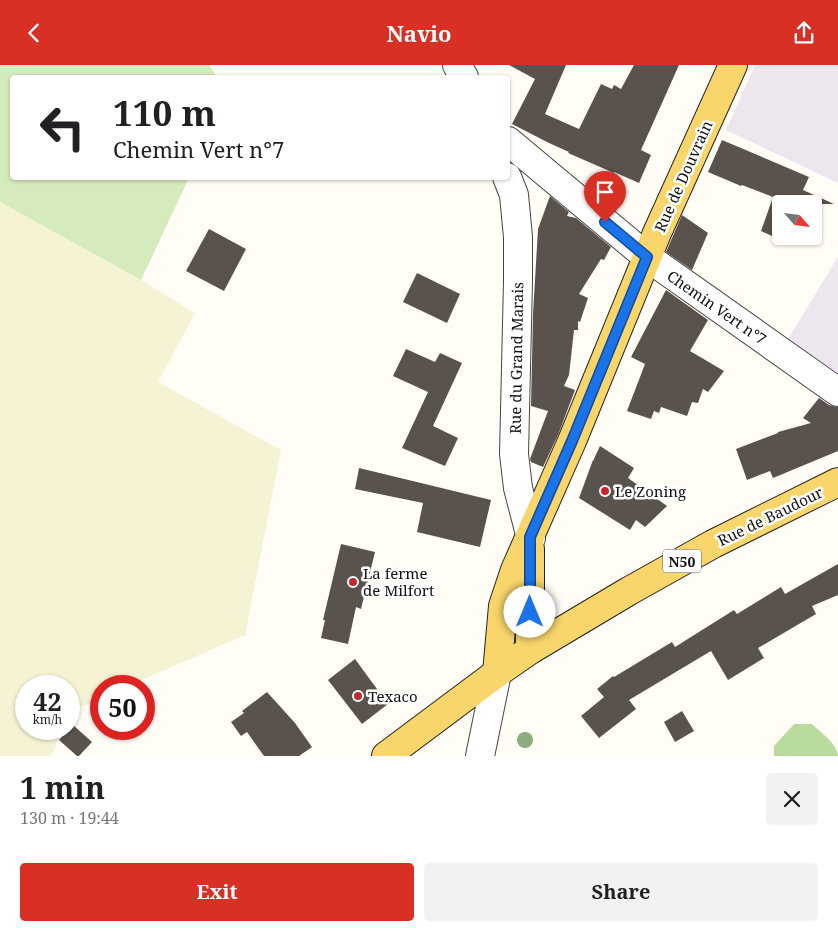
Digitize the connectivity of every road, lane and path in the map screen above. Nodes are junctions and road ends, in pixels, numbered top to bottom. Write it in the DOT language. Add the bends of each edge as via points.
graph roads {
  1 [pos="733,65"];
  2 [pos="510,143"];
  3 [pos="508,180"];
  4 [pos="647,257"];
  5 [pos="838,392"];
  6 [pos="838,482"];
  7 [pos="530,537"];
  8 [pos="530,649"];
  9 [pos="497,673"];
  10 [pos="386,756"];
  11 [pos="480,756"];
  1 -- 4 [label="main road, Rue de Douvrain"];
  2 -- 4 [label="street, Chemin Vert n°7"];
  3 -- 7 [label="street, Rue du Grand Marais" via="514,195 518,237 514,454 518,488"];
  4 -- 5 [label="street, Chemin Vert n°7"];
  4 -- 7 [label="main road, Rue de Douvrain"];
  6 -- 8 [label="main road, Rue de Baudour / N50" via="713,544"];
  7 -- 8 [label="main road, Rue de Douvrain"];
  7 -- 9 [label="main road, Rue de Douvrain" via="503,606"];
  8 -- 9 [label="main road, Rue de Baudour / N50"];
  9 -- 10 [label="main road, N50"];
  9 -- 11 [label="street"];
}
